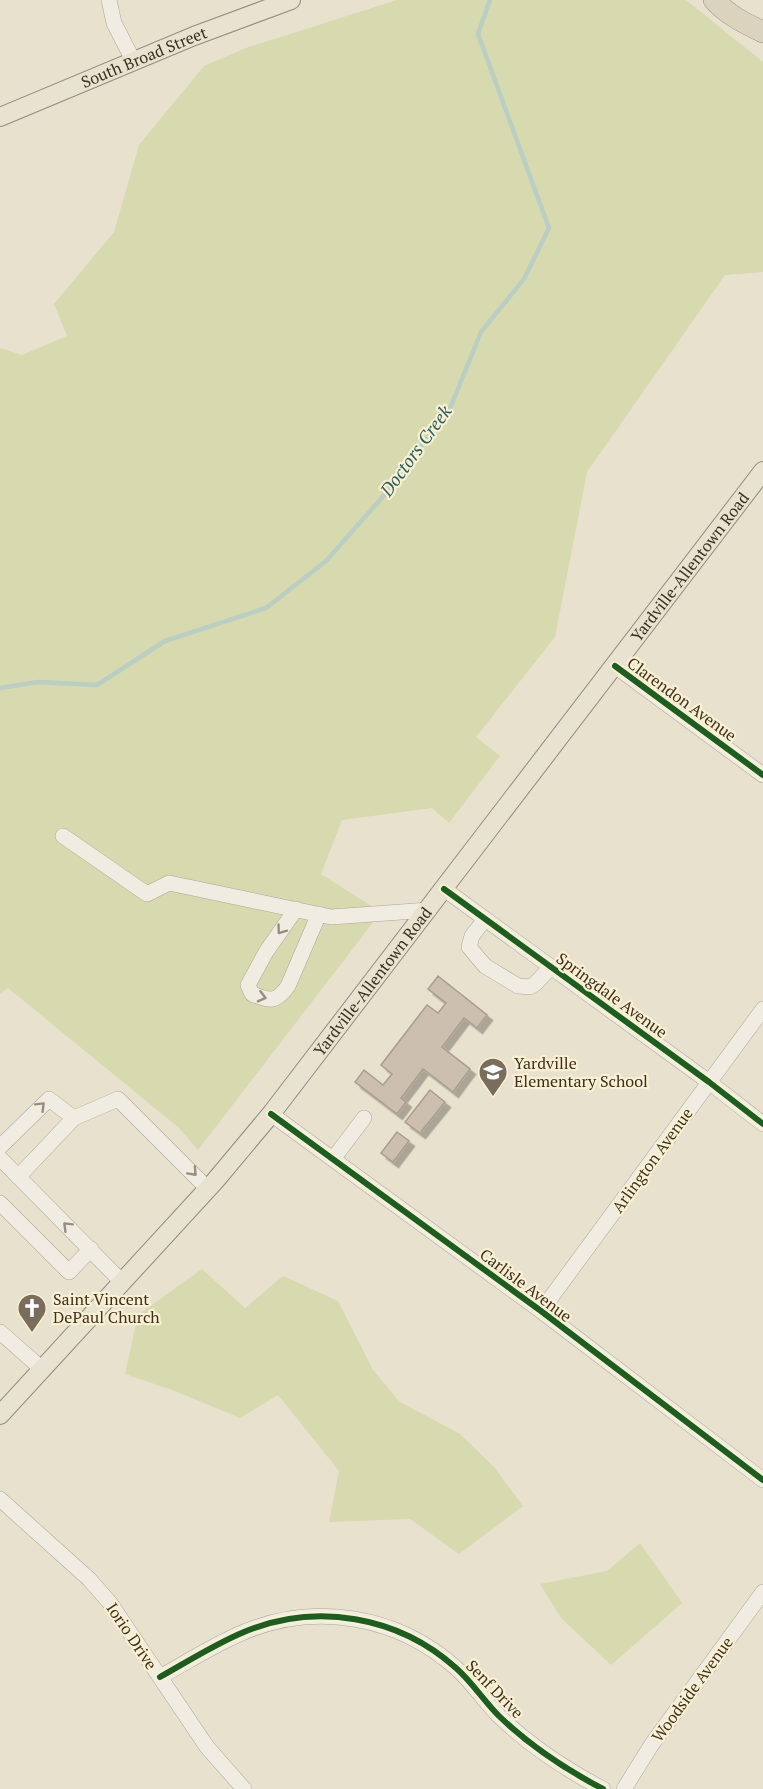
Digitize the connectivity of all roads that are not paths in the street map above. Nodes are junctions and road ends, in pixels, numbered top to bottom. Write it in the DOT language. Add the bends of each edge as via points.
graph roads {
  1 [pos="109,0"];
  2 [pos="291,0"];
  3 [pos="714,0"];
  4 [pos="739,21"];
  5 [pos="763,22"];
  6 [pos="763,32"];
  7 [pos="134,62"];
  8 [pos="0,117"];
  9 [pos="763,471"];
  10 [pos="615,666"];
  11 [pos="763,775"];
  12 [pos="63,836"];
  13 [pos="444,889"];
  14 [pos="296,909"];
  15 [pos="429,910"];
  16 [pos="319,914"];
  17 [pos="485,919"];
  18 [pos="551,967"];
  19 [pos="763,1009"];
  20 [pos="709,1082"];
  21 [pos="271,1114"];
  22 [pos="74,1118"];
  23 [pos="364,1118"];
  24 [pos="763,1124"];
  25 [pos="0,1147"];
  26 [pos="0,1158"];
  27 [pos="333,1159"];
  28 [pos="18,1177"];
  29 [pos="208,1189"];
  30 [pos="0,1203"];
  31 [pos="91,1249"];
  32 [pos="123,1283"];
  33 [pos="541,1311"];
  34 [pos="0,1332"];
  35 [pos="42,1370"];
  36 [pos="0,1415"];
  37 [pos="763,1480"];
  38 [pos="0,1499"];
  39 [pos="763,1592"];
  40 [pos="160,1677"];
  41 [pos="244,1789"];
  42 [pos="603,1789"];
  43 [pos="624,1789"];
  1 -- 7 [label="street" via="114,24"];
  2 -- 7 [label="main road, South Broad Street"];
  3 -- 4 [label="highway"];
  4 -- 5 [label="highway"];
  4 -- 6 [label="highway"];
  7 -- 8 [label="main road, South Broad Street"];
  9 -- 10 [label="main road, Yardville-Allentown Road"];
  10 -- 11 [label="street, Clarendon Avenue"];
  10 -- 13 [label="main road, Yardville-Allentown Road"];
  12 -- 14 [label="street" via="147,894 169,884"];
  13 -- 15 [label="main road, Yardville-Allentown Road"];
  13 -- 17 [label="street, Springdale Avenue"];
  14 -- 16 [label="street"];
  14 -- 16 [label="street, one-way" via="248,985 252,994 265,999 280,996"];
  15 -- 16 [label="street" via="331,917"];
  15 -- 21 [label="main road, Yardville-Allentown Road"];
  17 -- 18 [label="street, Springdale Avenue"];
  17 -- 18 [label="street" via="469,947 485,966 518,986 530,987"];
  18 -- 20 [label="street, Springdale Avenue"];
  19 -- 20 [label="street, Arlington Avenue"];
  20 -- 24 [label="street, Springdale Avenue"];
  20 -- 33 [label="street, Arlington Avenue"];
  21 -- 27 [label="street, Carlisle Avenue"];
  21 -- 29 [label="main road, Yardville-Allentown Road"];
  25 -- 22 [label="street, one-way" via="49,1099"];
  22 -- 28 [label="street"];
  22 -- 29 [label="street, one-way" via="118,1099"];
  23 -- 27 [label="street"];
  26 -- 28 [label="street"];
  27 -- 33 [label="street, Carlisle Avenue"];
  31 -- 28 [label="street, one-way"];
  29 -- 32 [label="main road, Yardville-Allentown Road"];
  30 -- 31 [label="street" via="69,1272"];
  31 -- 32 [label="street"];
  32 -- 35 [label="main road, Yardville-Allentown Road"];
  33 -- 37 [label="street, Carlisle Avenue"];
  34 -- 35 [label="street"];
  35 -- 36 [label="main road, Yardville-Allentown Road"];
  38 -- 40 [label="street, Iorio Drive" via="89,1579"];
  39 -- 43 [label="street, Woodside Avenue" via="652,1744"];
  40 -- 41 [label="street, Iorio Drive" via="207,1747"];
  40 -- 42 [label="street, Senf Drive" via="242,1632 268,1623 316,1616 364,1620 405,1634 436,1652 458,1669 526,1740"];
}
